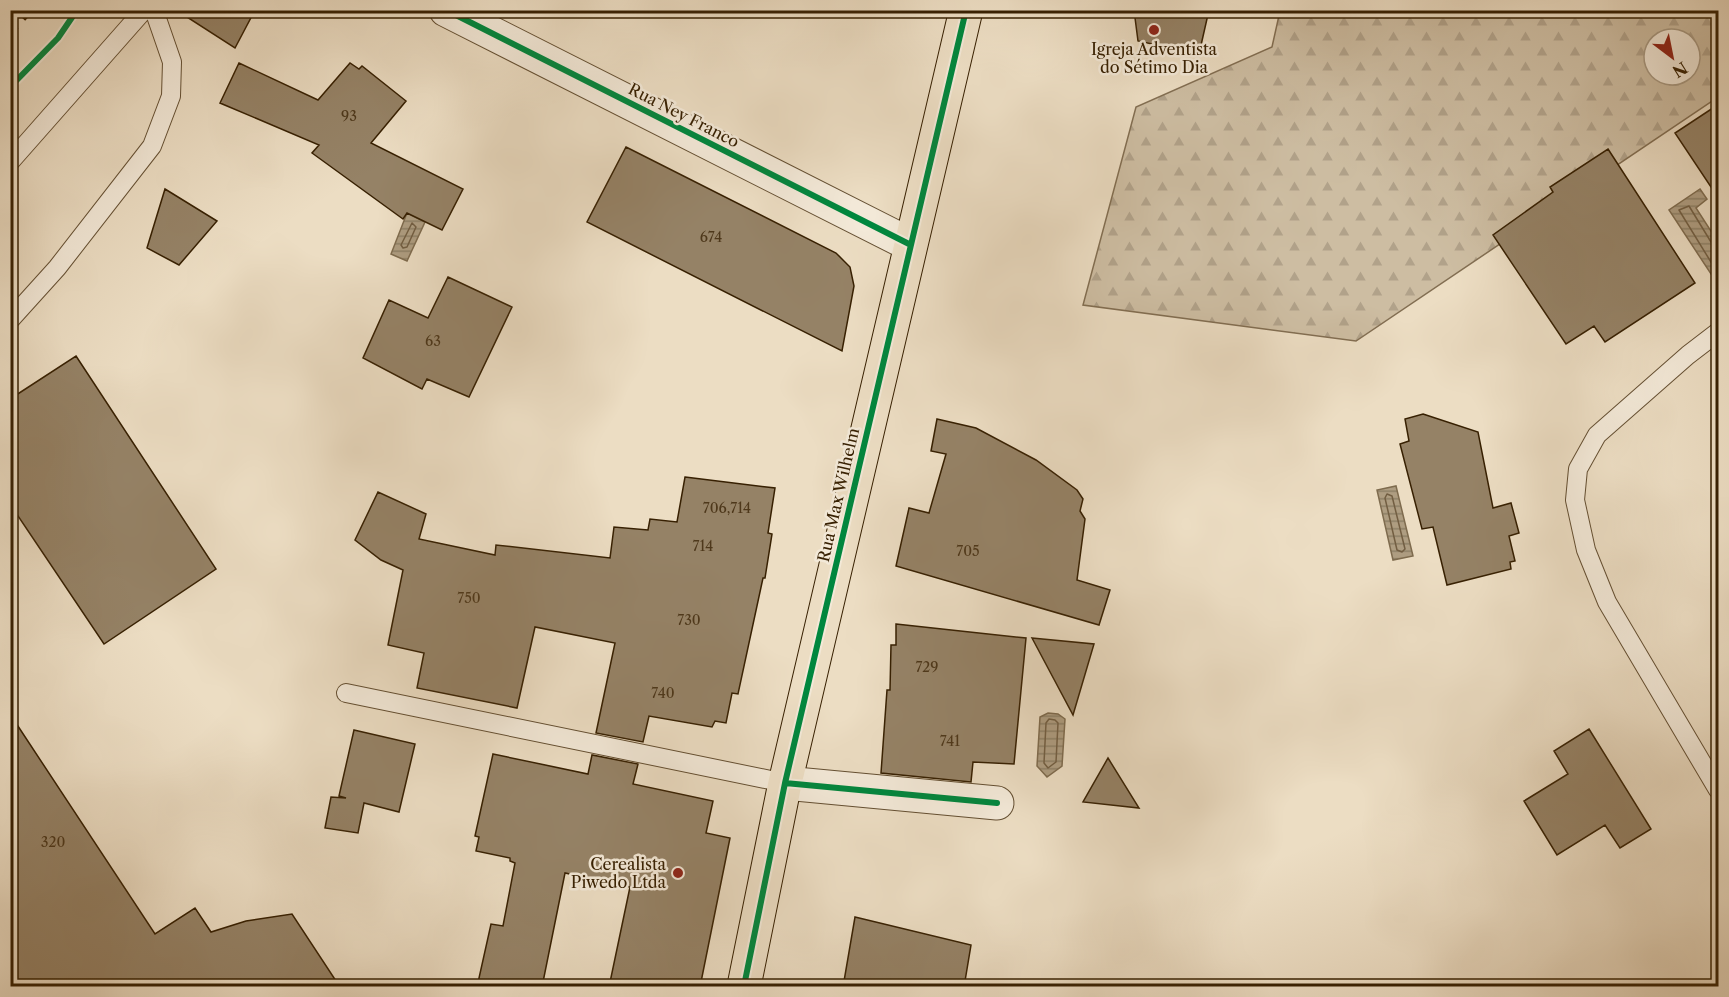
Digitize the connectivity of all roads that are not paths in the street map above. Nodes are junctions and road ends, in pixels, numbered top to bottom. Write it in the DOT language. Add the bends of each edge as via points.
graph roads {
  1 [pos="144,10"];
  2 [pos="154,10"];
  3 [pos="446,10"];
  4 [pos="966,10"];
  5 [pos="10,162"];
  6 [pos="909,244"];
  7 [pos="10,320"];
  8 [pos="1719,332"];
  9 [pos="346,693"];
  10 [pos="785,783"];
  11 [pos="1719,790"];
  12 [pos="997,803"];
  13 [pos="744,987"];
  1 -- 5 [label="lane"];
  2 -- 7 [label="lane" via="172,62 171,96 152,146 57,268"];
  3 -- 6 [label="street, Rua Ney Franco"];
  4 -- 6 [label="main road, Rua Max Wilhelm"];
  6 -- 10 [label="main road, Rua Max Wilhelm"];
  8 -- 11 [label="lane" via="1597,435 1578,470 1575,500 1586,550 1607,602"];
  9 -- 10 [label="lane"];
  10 -- 12 [label="street"];
  10 -- 13 [label="main road, Rua Max Wilhelm"];
}
